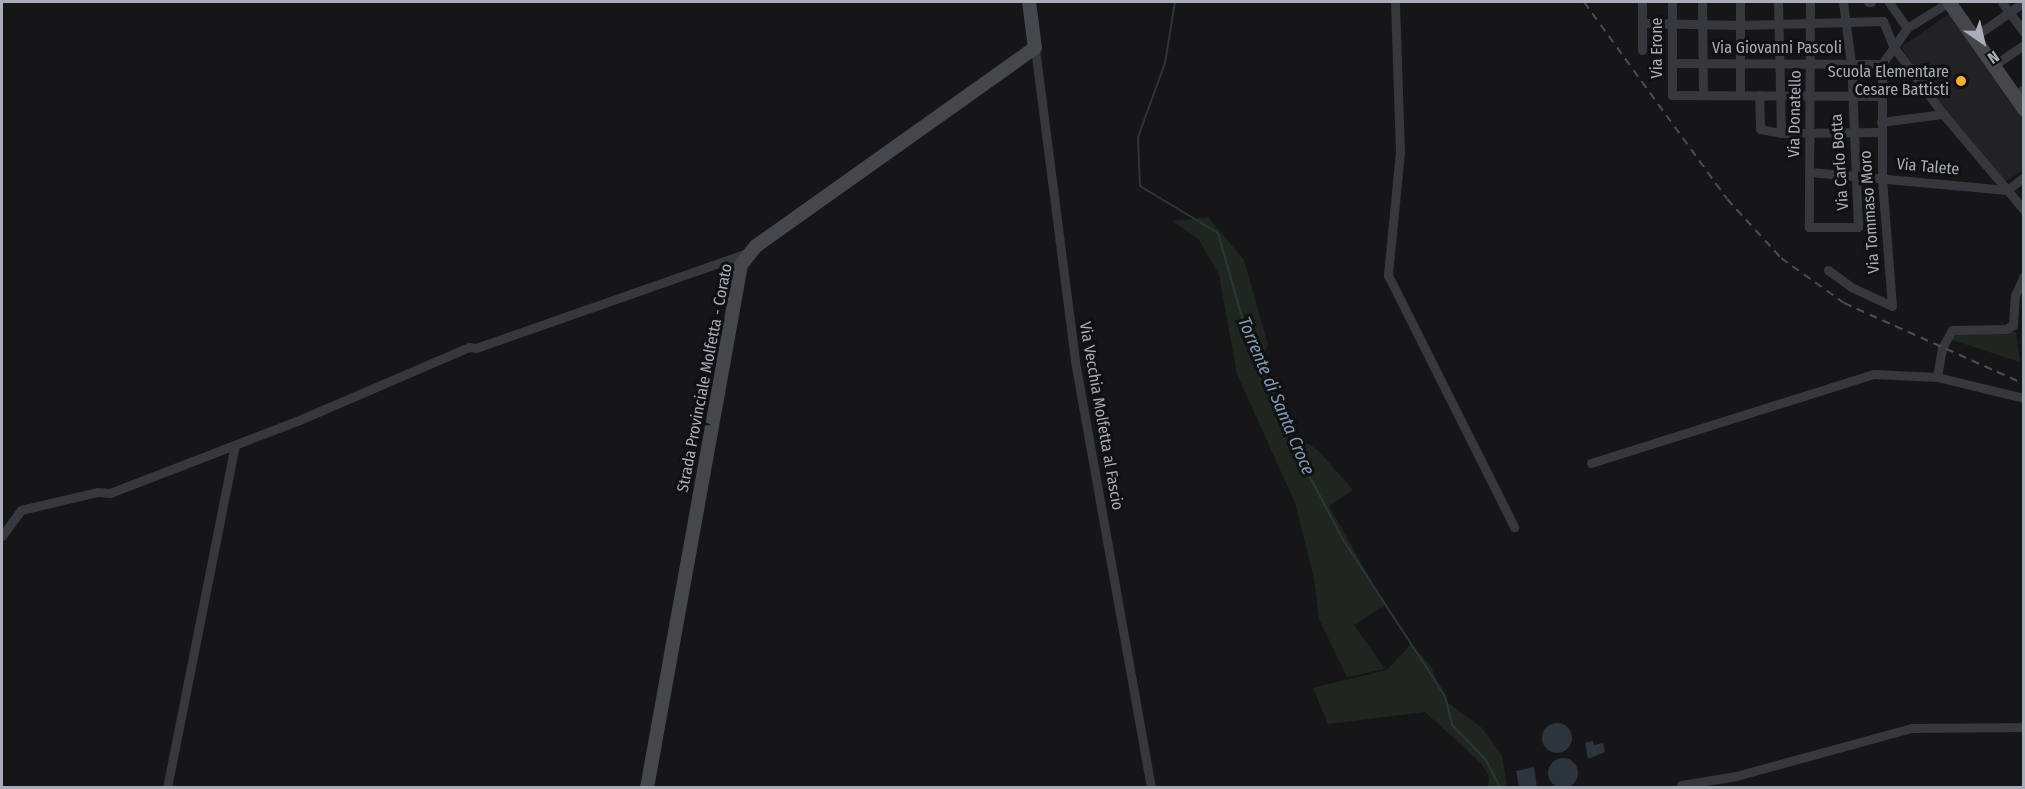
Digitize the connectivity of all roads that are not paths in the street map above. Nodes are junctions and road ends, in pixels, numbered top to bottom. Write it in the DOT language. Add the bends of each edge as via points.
graph roads {
  1 [pos="1029,2"];
  2 [pos="1395,2"];
  3 [pos="1642,2"];
  4 [pos="1672,2"];
  5 [pos="1702,2"];
  6 [pos="1740,2"];
  7 [pos="1778,2"];
  8 [pos="1810,2"];
  9 [pos="1843,2"];
  10 [pos="1889,2"];
  11 [pos="1949,2"];
  12 [pos="1959,2"];
  13 [pos="2002,2"];
  14 [pos="2024,2"];
  15 [pos="2009,12"];
  16 [pos="1642,23"];
  17 [pos="1671,24"];
  18 [pos="1702,24"];
  19 [pos="1777,24"];
  20 [pos="1810,24"];
  21 [pos="1845,24"];
  22 [pos="1740,25"];
  23 [pos="1908,28"];
  24 [pos="1981,32"];
  25 [pos="2024,32"];
  26 [pos="2024,45"];
  27 [pos="1893,46"];
  28 [pos="1035,48"];
  29 [pos="1642,50"];
  30 [pos="2001,61"];
  31 [pos="1701,62"];
  32 [pos="1740,62"];
  33 [pos="1672,63"];
  34 [pos="1778,63"];
  35 [pos="1811,63"];
  36 [pos="1851,63"];
  37 [pos="1882,64"];
  38 [pos="2023,91"];
  39 [pos="1740,94"];
  40 [pos="1702,95"];
  41 [pos="1759,95"];
  42 [pos="1778,95"];
  43 [pos="1810,95"];
  44 [pos="1850,95"];
  45 [pos="1881,96"];
  46 [pos="2024,109"];
  47 [pos="1943,114"];
  48 [pos="1881,127"];
  49 [pos="1781,133"];
  50 [pos="1809,133"];
  51 [pos="1852,134"];
  52 [pos="1810,172"];
  53 [pos="2024,177"];
  54 [pos="1882,178"];
  55 [pos="1857,179"];
  56 [pos="2007,190"];
  57 [pos="2024,210"];
  58 [pos="1858,227"];
  59 [pos="748,253"];
  60 [pos="1828,270"];
  61 [pos="2024,276"];
  62 [pos="1937,377"];
  63 [pos="2024,398"];
  64 [pos="235,445"];
  65 [pos="1591,463"];
  66 [pos="1514,527"];
  67 [pos="2,536"];
  68 [pos="2024,727"];
  69 [pos="1681,785"];
  70 [pos="167,788"];
  71 [pos="647,788"];
  72 [pos="1151,788"];
  1 -- 28 [label="street"];
  2 -- 66 [label="street" via="1400,152 1388,275"];
  3 -- 16 [label="street"];
  4 -- 17 [label="street, Via Erone"];
  5 -- 18 [label="street"];
  6 -- 22 [label="street"];
  7 -- 19 [label="street"];
  8 -- 20 [label="street, Via Donatello"];
  9 -- 21 [label="street, Via Carlo Botta"];
  10 -- 23 [label="street"];
  11 -- 23 [label="street, Via Tommaso Moro"];
  11 -- 46 [label="street"];
  12 -- 24 [label="street"];
  13 -- 15 [label="street"];
  14 -- 15 [label="street"];
  15 -- 24 [label="street"];
  15 -- 25 [label="street"];
  16 -- 17 [label="street"];
  16 -- 29 [label="street"];
  17 -- 18 [label="street"];
  17 -- 33 [label="street, Via Erone"];
  18 -- 22 [label="street"];
  18 -- 31 [label="street"];
  19 -- 20 [label="street"];
  19 -- 22 [label="street"];
  19 -- 34 [label="street"];
  20 -- 21 [label="street"];
  20 -- 35 [label="street, Via Donatello"];
  21 -- 27 [label="street" via="1883,21"];
  21 -- 36 [label="street, Via Carlo Botta"];
  22 -- 32 [label="street"];
  23 -- 27 [label="street, Via Tommaso Moro"];
  24 -- 30 [label="street"];
  26 -- 30 [label="street"];
  27 -- 37 [label="street, Via Tommaso Moro"];
  27 -- 47 [label="street"];
  28 -- 59 [label="street, Strada Provinciale Molfetta - Corato"];
  28 -- 72 [label="street, Via Vecchia Molfetta al Fascio" via="1075,361"];
  30 -- 38 [label="street"];
  31 -- 32 [label="street, Via Giovanni Pascoli"];
  31 -- 33 [label="street, Via Giovanni Pascoli"];
  31 -- 40 [label="street"];
  32 -- 34 [label="street, Via Giovanni Pascoli"];
  32 -- 39 [label="street"];
  33 -- 40 [label="street, Via Erone" via="1672,95"];
  34 -- 35 [label="street, Via Giovanni Pascoli"];
  34 -- 42 [label="street"];
  35 -- 36 [label="street, Via Giovanni Pascoli"];
  35 -- 43 [label="street, Via Donatello"];
  36 -- 37 [label="street, Via Giovanni Pascoli"];
  36 -- 44 [label="street, Via Carlo Botta"];
  37 -- 45 [label="street, Via Tommaso Moro"];
  39 -- 40 [label="street"];
  39 -- 41 [label="street"];
  41 -- 42 [label="street"];
  41 -- 49 [label="street" via="1760,129"];
  42 -- 43 [label="street"];
  42 -- 49 [label="street"];
  43 -- 44 [label="street"];
  43 -- 50 [label="street, Via Donatello"];
  44 -- 45 [label="street"];
  44 -- 51 [label="street, Via Carlo Botta"];
  45 -- 48 [label="street, Via Tommaso Moro"];
  47 -- 48 [label="street"];
  47 -- 56 [label="street"];
  48 -- 51 [label="street"];
  48 -- 54 [label="street, Via Tommaso Moro"];
  49 -- 50 [label="street"];
  50 -- 51 [label="street"];
  50 -- 52 [label="street, Via Donatello"];
  51 -- 55 [label="street, Via Carlo Botta"];
  52 -- 55 [label="street, Via Talete"];
  52 -- 58 [label="street, Via Donatello" via="1809,227"];
  53 -- 56 [label="street"];
  54 -- 55 [label="street, Via Talete"];
  54 -- 56 [label="street, Via Talete"];
  54 -- 60 [label="street, Via Tommaso Moro" via="1892,306 1851,287"];
  55 -- 58 [label="street, Via Carlo Botta"];
  56 -- 57 [label="street"];
  59 -- 64 [label="street" via="476,348 469,347"];
  59 -- 71 [label="street, Strada Provinciale Molfetta - Corato" via="736,292"];
  61 -- 62 [label="street" via="2014,295 2013,325 2006,329 1952,330 1942,348"];
  62 -- 63 [label="street"];
  62 -- 65 [label="street" via="1874,374"];
  64 -- 67 [label="street" via="111,493 98,492 21,510"];
  64 -- 70 [label="street"];
  68 -- 69 [label="street" via="1912,728 1748,773"];
}
